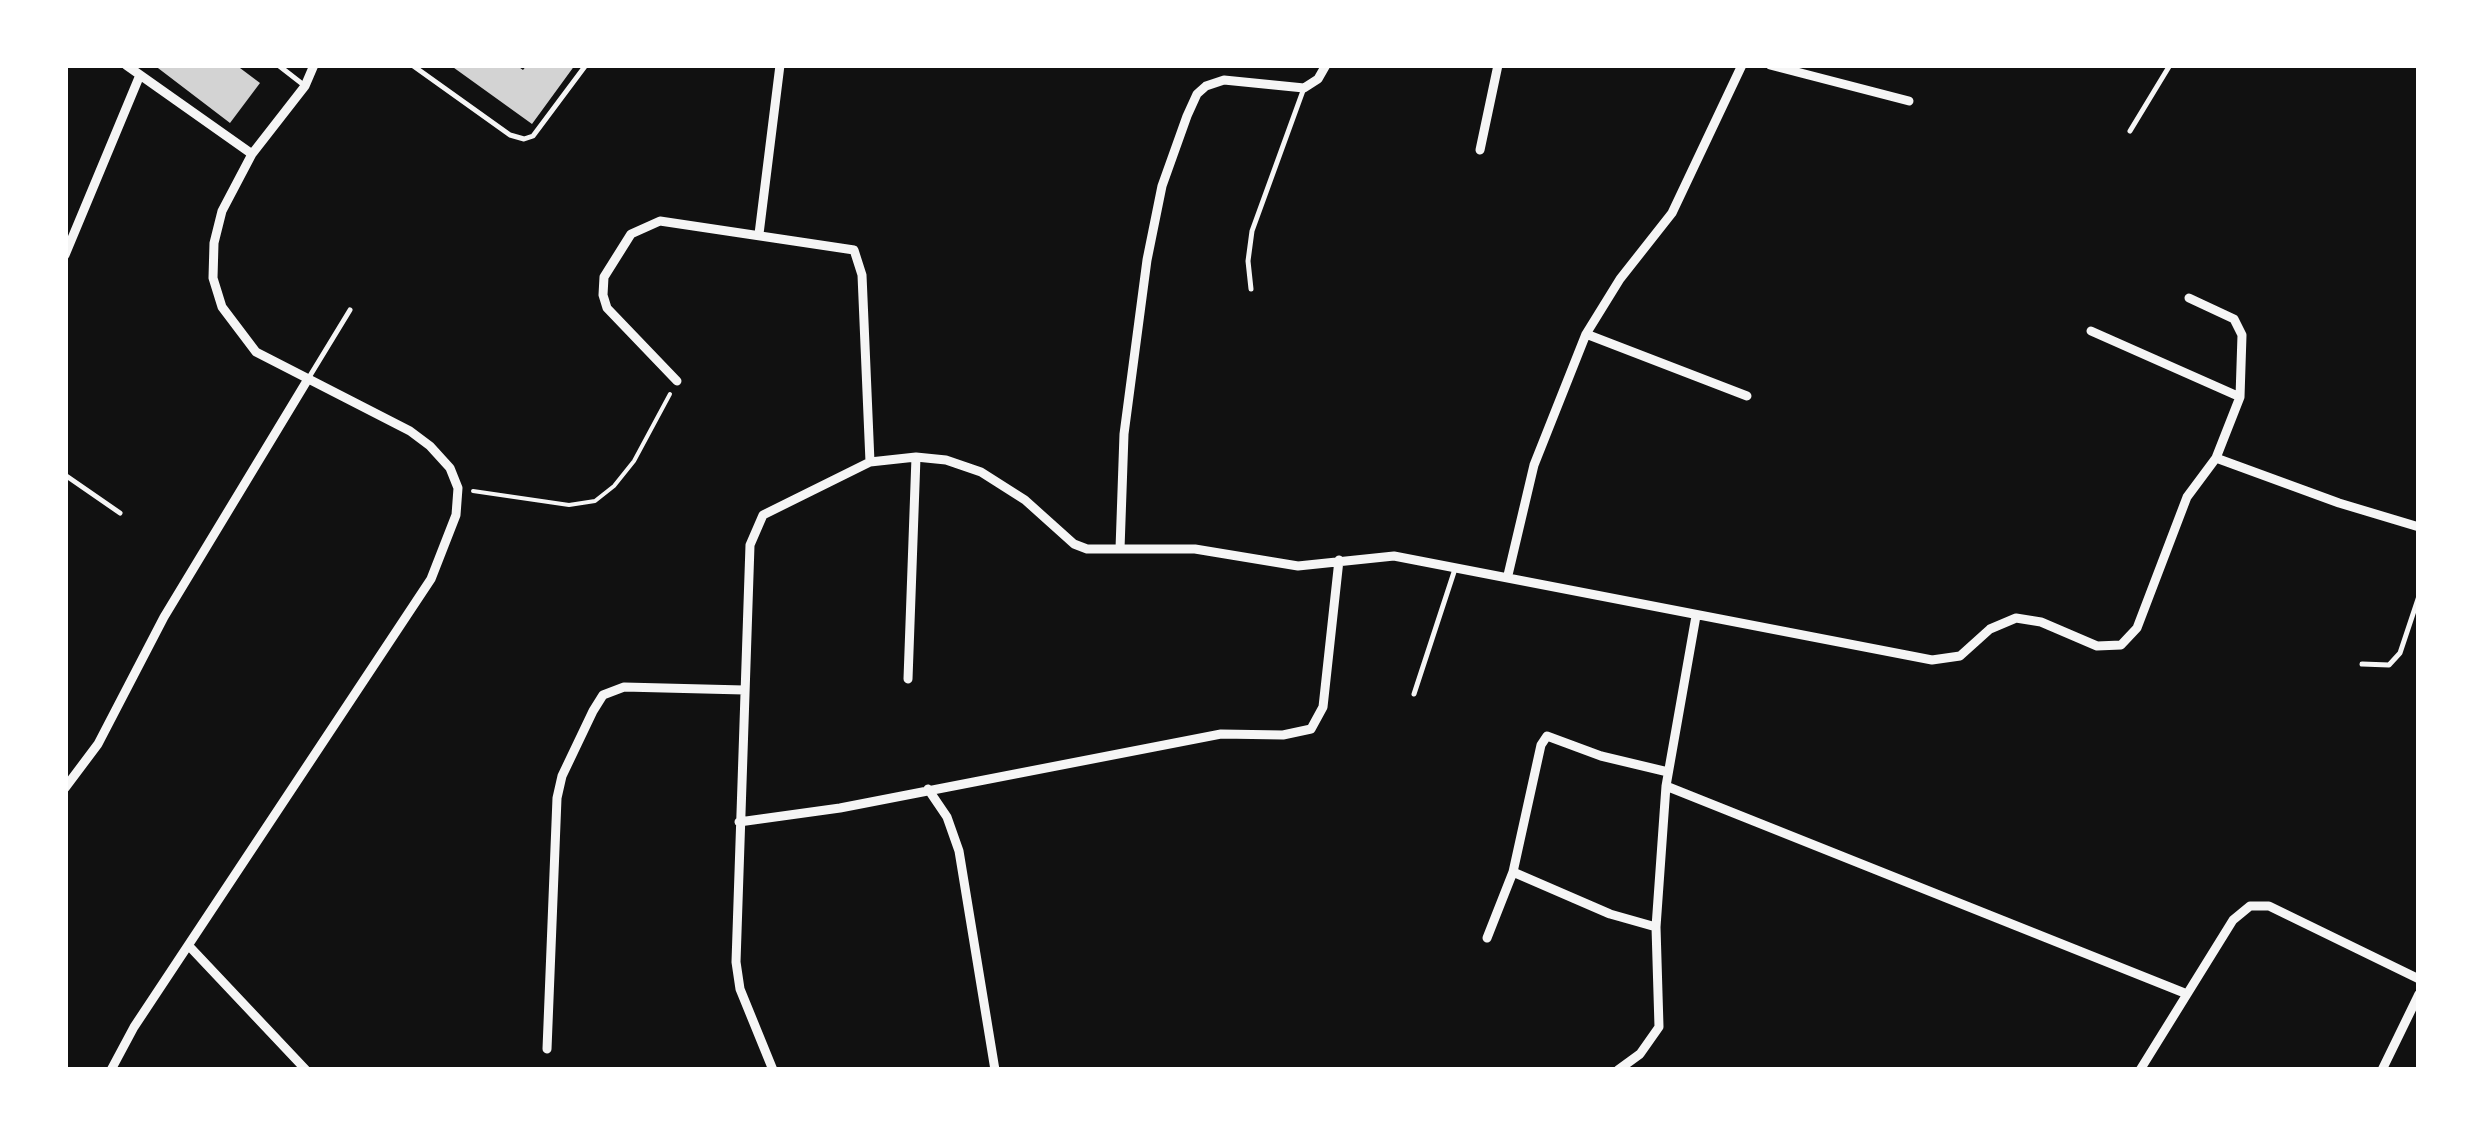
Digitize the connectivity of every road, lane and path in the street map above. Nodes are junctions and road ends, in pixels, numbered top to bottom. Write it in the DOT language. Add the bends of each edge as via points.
graph roads {
  1 [pos="126,65"];
  2 [pos="278,65"];
  3 [pos="314,65"];
  4 [pos="412,65"];
  5 [pos="586,65"];
  6 [pos="780,65"];
  7 [pos="1326,65"];
  8 [pos="1498,65"];
  9 [pos="1742,65"];
  10 [pos="1770,65"];
  11 [pos="2170,65"];
  12 [pos="140,75"];
  13 [pos="305,86"];
  14 [pos="1304,88"];
  15 [pos="1909,101"];
  16 [pos="2130,132"];
  17 [pos="1480,150"];
  18 [pos="252,154"];
  19 [pos="759,234"];
  20 [pos="65,255"];
  21 [pos="1250,289"];
  22 [pos="2189,298"];
  23 [pos="350,310"];
  24 [pos="2091,331"];
  25 [pos="1586,334"];
  26 [pos="308,378"];
  27 [pos="677,381"];
  28 [pos="1747,396"];
  29 [pos="2240,398"];
  30 [pos="916,457"];
  31 [pos="2216,458"];
  32 [pos="870,462"];
  33 [pos="65,475"];
  34 [pos="458,488"];
  35 [pos="120,513"];
  36 [pos="2419,527"];
  37 [pos="1120,549"];
  38 [pos="1339,560"];
  39 [pos="1456,566"];
  40 [pos="1508,575"];
  41 [pos="2419,596"];
  42 [pos="1696,616"];
  43 [pos="2362,664"];
  44 [pos="908,679"];
  45 [pos="744,690"];
  46 [pos="1414,694"];
  47 [pos="1668,772"];
  48 [pos="1666,786"];
  49 [pos="65,788"];
  50 [pos="928,789"];
  51 [pos="738,822"];
  52 [pos="1513,872"];
  53 [pos="1656,927"];
  54 [pos="1487,938"];
  55 [pos="189,946"];
  56 [pos="2419,979"];
  57 [pos="2187,994"];
  58 [pos="2419,994"];
  59 [pos="547,1049"];
  60 [pos="111,1070"];
  61 [pos="306,1070"];
  62 [pos="774,1070"];
  63 [pos="995,1070"];
  64 [pos="1618,1070"];
  65 [pos="2140,1070"];
  66 [pos="2382,1070"];
  1 -- 12 [label="street"];
  2 -- 13 [label="lane"];
  3 -- 13 [label="street"];
  4 -- 5 [label="lane" via="524,140"];
  6 -- 19 [label="street"];
  7 -- 14 [label="street"];
  8 -- 17 [label="street"];
  9 -- 25 [label="street" via="1672,213"];
  10 -- 15 [label="street"];
  11 -- 16 [label="lane"];
  12 -- 18 [label="street"];
  12 -- 20 [label="street"];
  13 -- 18 [label="street"];
  14 -- 21 [label="lane" via="1252,231"];
  14 -- 37 [label="street" via="1224,80 1197,94 1187,116 1146,260 1124,434"];
  18 -- 26 [label="street" via="222,211 213,278 222,307 246,342"];
  19 -- 27 [label="street" via="644,224 604,277 608,308"];
  19 -- 32 [label="street" via="837,244 860,259"];
  22 -- 29 [label="street" via="2239,324"];
  23 -- 26 [label="lane"];
  24 -- 29 [label="street"];
  25 -- 28 [label="street"];
  25 -- 40 [label="street" via="1534,465"];
  26 -- 34 [label="street" via="410,431 450,468"];
  26 -- 49 [label="street" via="164,617 98,744"];
  27 -- 34 [label="path" via="634,461 595,502 569,505"];
  29 -- 31 [label="street"];
  30 -- 32 [label="street"];
  30 -- 37 [label="street" via="981,472 1074,544"];
  30 -- 44 [label="street"];
  31 -- 36 [label="street"];
  31 -- 42 [label="street" via="2187,497 2137,628 2121,645 2098,646 2016,618 1990,628 1960,656 1932,660"];
  32 -- 45 [label="street" via="763,515 754,528"];
  33 -- 35 [label="lane"];
  34 -- 55 [label="street" via="450,537 430,579"];
  37 -- 38 [label="street" via="1195,549 1298,566"];
  38 -- 39 [label="street" via="1394,556"];
  38 -- 50 [label="street" via="1323,707 1311,728 1282,735 1221,734"];
  39 -- 40 [label="street"];
  39 -- 46 [label="lane"];
  40 -- 42 [label="street"];
  41 -- 43 [label="lane" via="2400,653 2389,665"];
  42 -- 47 [label="street"];
  45 -- 51 [label="street"];
  45 -- 59 [label="street" via="624,686 603,695 592,711 556,798"];
  47 -- 48 [label="street"];
  47 -- 52 [label="street" via="1548,736"];
  48 -- 53 [label="street"];
  48 -- 57 [label="street"];
  50 -- 51 [label="street"];
  50 -- 63 [label="street" via="959,851"];
  51 -- 62 [label="street" via="736,962 740,989"];
  52 -- 53 [label="street"];
  52 -- 54 [label="street"];
  53 -- 64 [label="street" via="1660,1027"];
  55 -- 60 [label="street"];
  55 -- 61 [label="street"];
  56 -- 57 [label="street" via="2268,906 2250,906 2232,920"];
  57 -- 65 [label="street"];
  58 -- 66 [label="street"];
}
